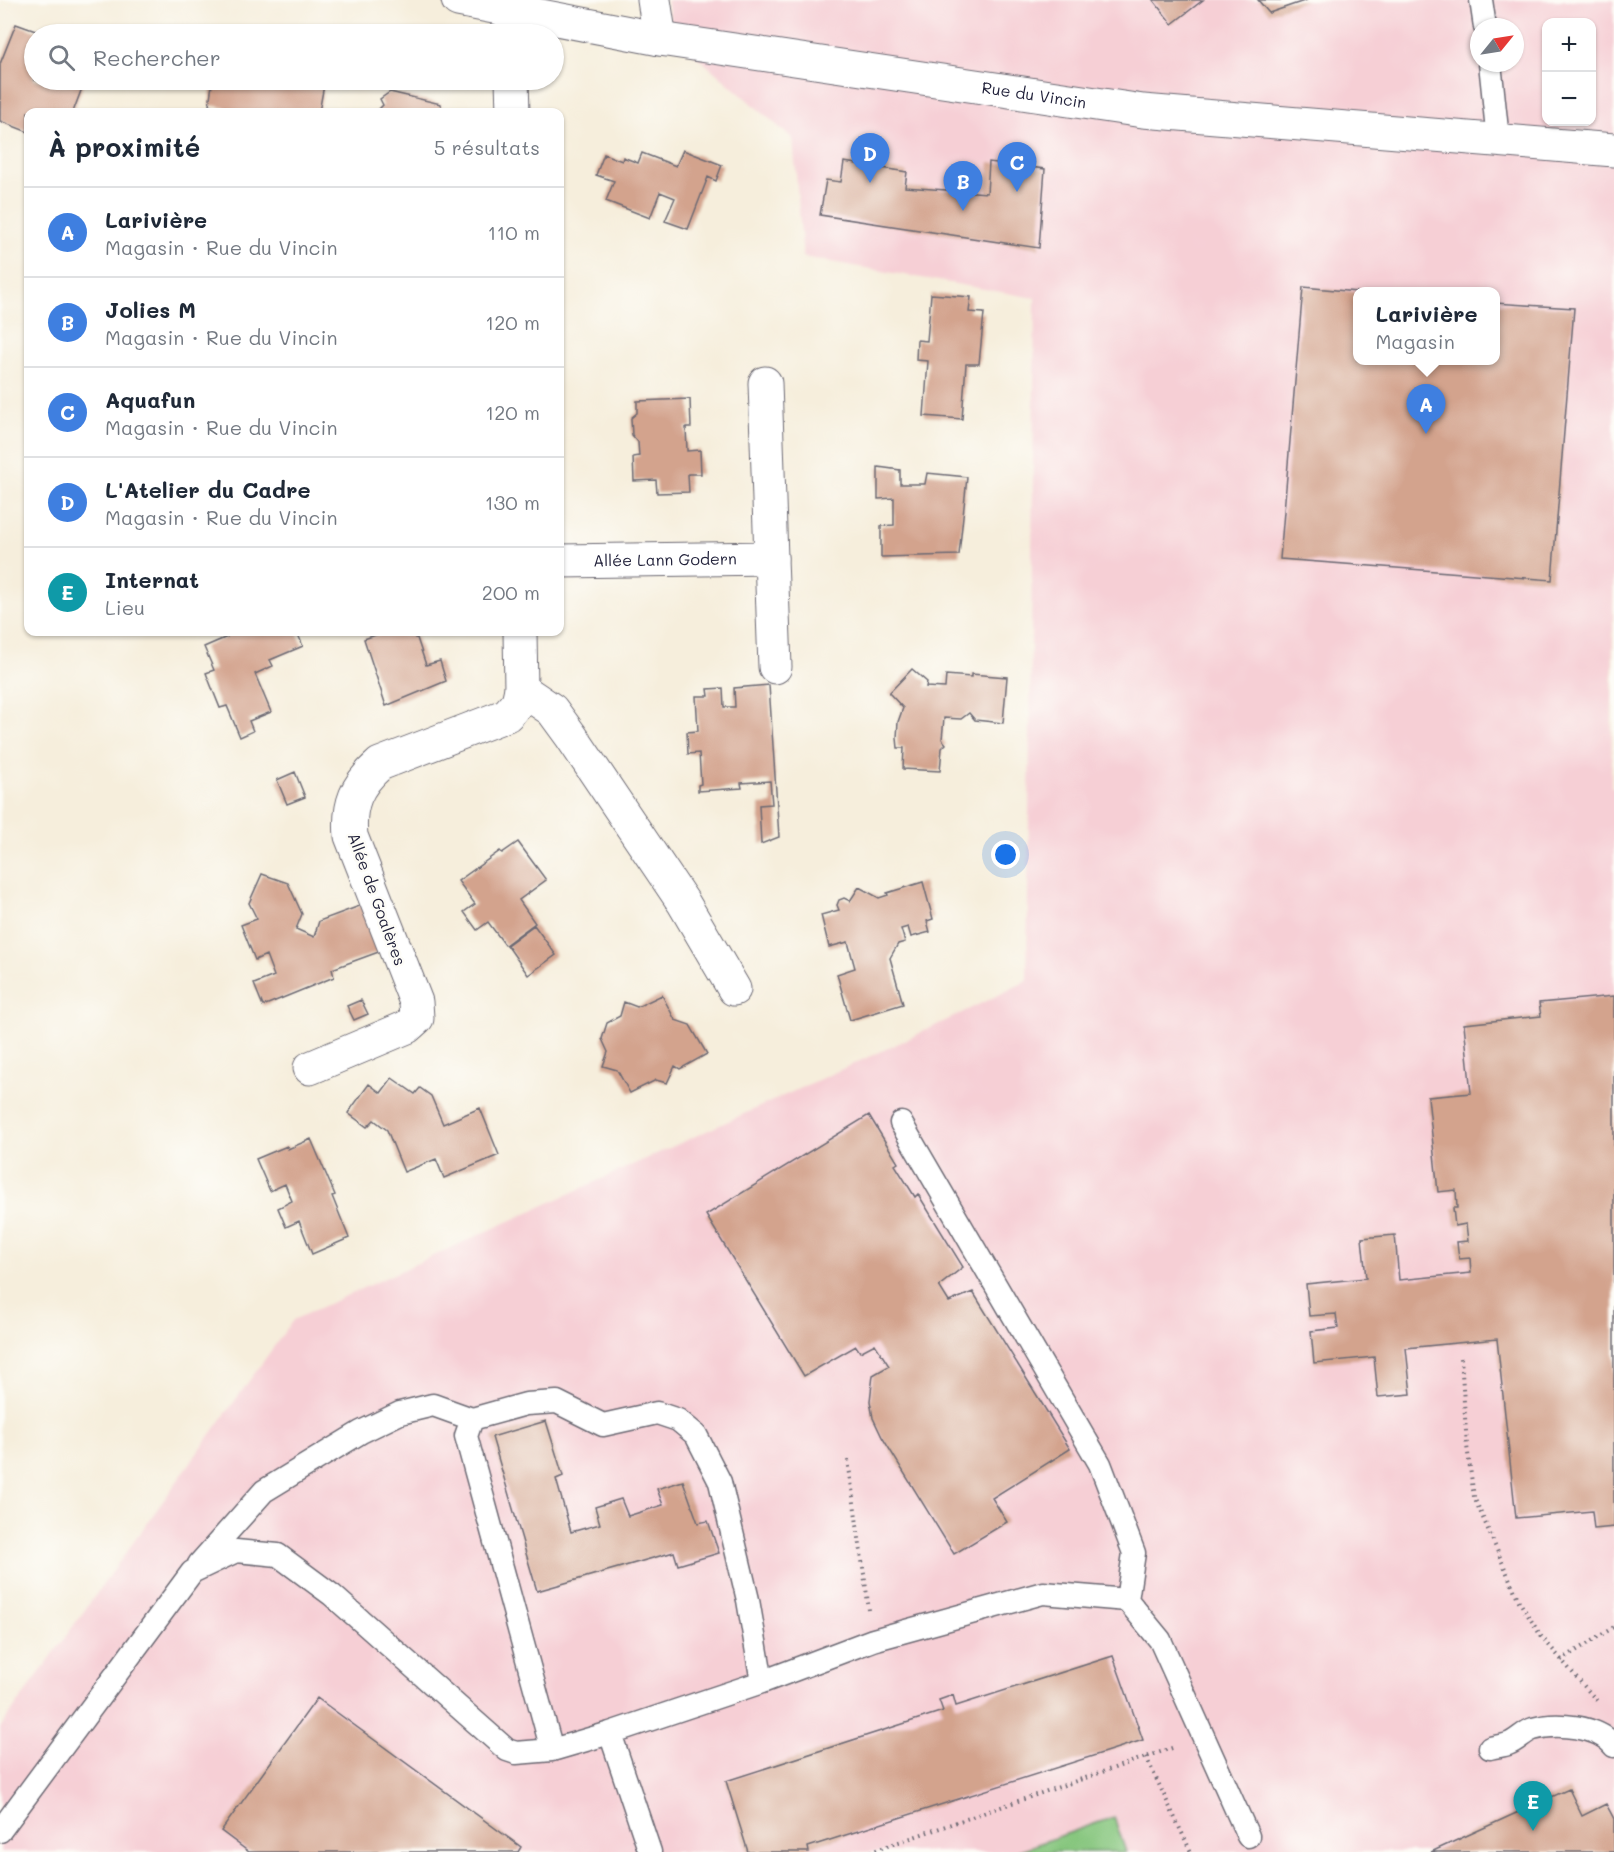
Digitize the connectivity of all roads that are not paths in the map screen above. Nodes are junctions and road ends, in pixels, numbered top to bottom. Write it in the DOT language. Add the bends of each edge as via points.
graph roads {
  1 [pos="458,0"];
  2 [pos="654,0"];
  3 [pos="1480,0"];
  4 [pos="1483,18"];
  5 [pos="512,22"];
  6 [pos="529,24"];
  7 [pos="564,28"];
  8 [pos="660,39"];
  9 [pos="1491,72"];
  10 [pos="512,90"];
  11 [pos="513,108"];
  12 [pos="1498,140"];
  13 [pos="1614,150"];
  14 [pos="765,383"];
  15 [pos="771,558"];
  16 [pos="564,561"];
  17 [pos="520,636"];
  18 [pos="775,667"];
  19 [pos="522,689"];
  20 [pos="734,989"];
  21 [pos="310,1068"];
  22 [pos="901,1123"];
  23 [pos="472,1419"];
  24 [pos="192,1572"];
  25 [pos="1127,1600"];
  26 [pos="762,1682"];
  27 [pos="609,1733"];
  28 [pos="1614,1746"];
  29 [pos="1490,1748"];
  30 [pos="552,1750"];
  31 [pos="0,1831"];
  32 [pos="1248,1836"];
  33 [pos="650,1852"];
  1 -- 5 [label="street, Rue du Vincin"];
  2 -- 8 [label="street"];
  3 -- 4 [label="lane"];
  5 -- 6 [label="street, Rue du Vincin"];
  7 -- 8 [label="street, Rue du Vincin"];
  8 -- 12 [label="street, Rue du Vincin" via="1143,111"];
  9 -- 12 [label="lane"];
  10 -- 11 [label="street"];
  12 -- 13 [label="street, Rue du Vincin"];
  14 -- 15 [label="street"];
  15 -- 16 [label="street, Allée Lann Godern"];
  15 -- 18 [label="street"];
  17 -- 19 [label="street"];
  19 -- 20 [label="street" via="552,710 571,736 683,902"];
  19 -- 21 [label="street, Allée de Goalères" via="518,702 507,715 380,764 355,795 349,818 351,836 416,1002 417,1018 407,1027"];
  22 -- 25 [label="lane" via="1100,1464 1134,1553"];
  23 -- 24 [label="lane" via="433,1405 400,1413 361,1432 264,1491"];
  23 -- 26 [label="lane" via="526,1404 557,1401 603,1425 657,1413 678,1420 696,1435 720,1482 748,1600"];
  23 -- 30 [label="lane" via="466,1436"];
  24 -- 30 [label="lane" via="236,1551 278,1555 332,1594 507,1750"];
  24 -- 31 [label="lane"];
  25 -- 26 [label="lane" via="1043,1593 873,1640"];
  25 -- 32 [label="lane" via="1160,1640"];
  26 -- 27 [label="lane"];
  27 -- 30 [label="lane"];
  27 -- 33 [label="lane"];
  28 -- 29 [label="lane" via="1596,1732 1564,1726 1533,1730 1509,1744"];
}
